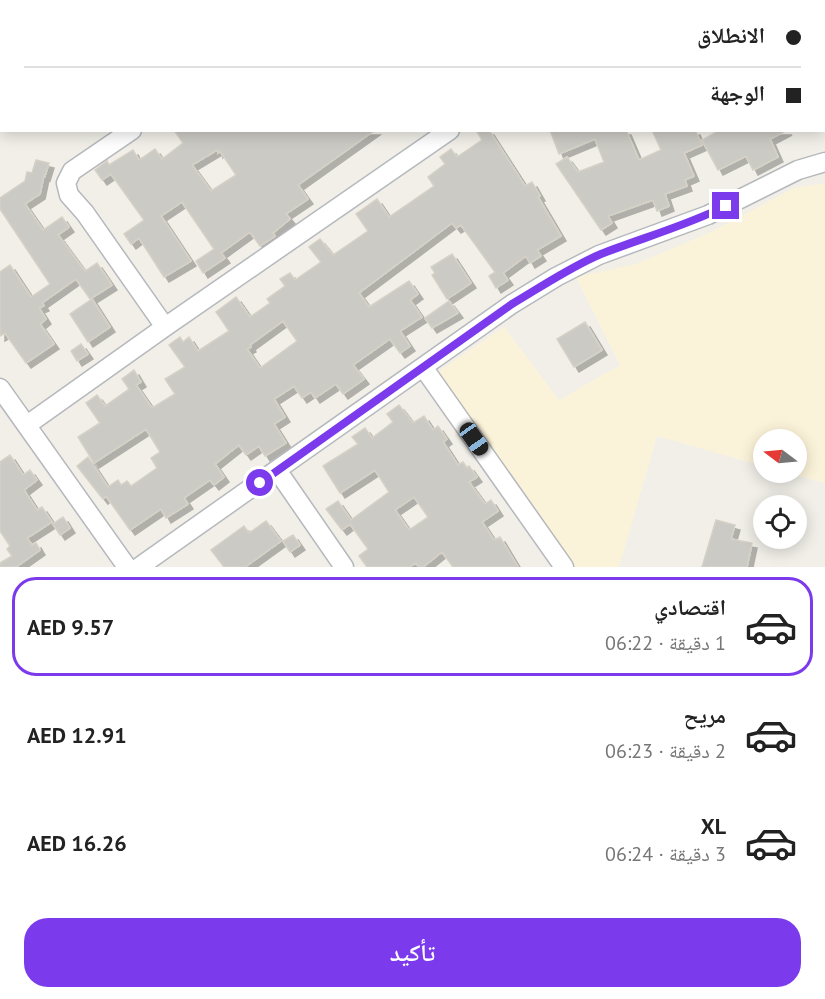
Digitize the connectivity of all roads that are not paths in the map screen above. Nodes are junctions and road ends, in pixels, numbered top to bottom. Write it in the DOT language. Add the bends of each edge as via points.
graph roads {
  1 [pos="129,132"];
  2 [pos="447,132"];
  3 [pos="825,162"];
  4 [pos="165,327"];
  5 [pos="423,367"];
  6 [pos="0,388"];
  7 [pos="27,425"];
  8 [pos="277,471"];
  9 [pos="127,567"];
  10 [pos="139,567"];
  11 [pos="344,567"];
  12 [pos="564,567"];
  1 -- 4 [label="street" via="72,171 66,183 69,195"];
  2 -- 4 [label="street"];
  3 -- 5 [label="street" via="798,170 708,215 599,255 512,304"];
  4 -- 7 [label="street"];
  5 -- 8 [label="street"];
  5 -- 12 [label="street"];
  6 -- 7 [label="street"];
  7 -- 9 [label="street"];
  8 -- 10 [label="street"];
  8 -- 11 [label="street"];
}
